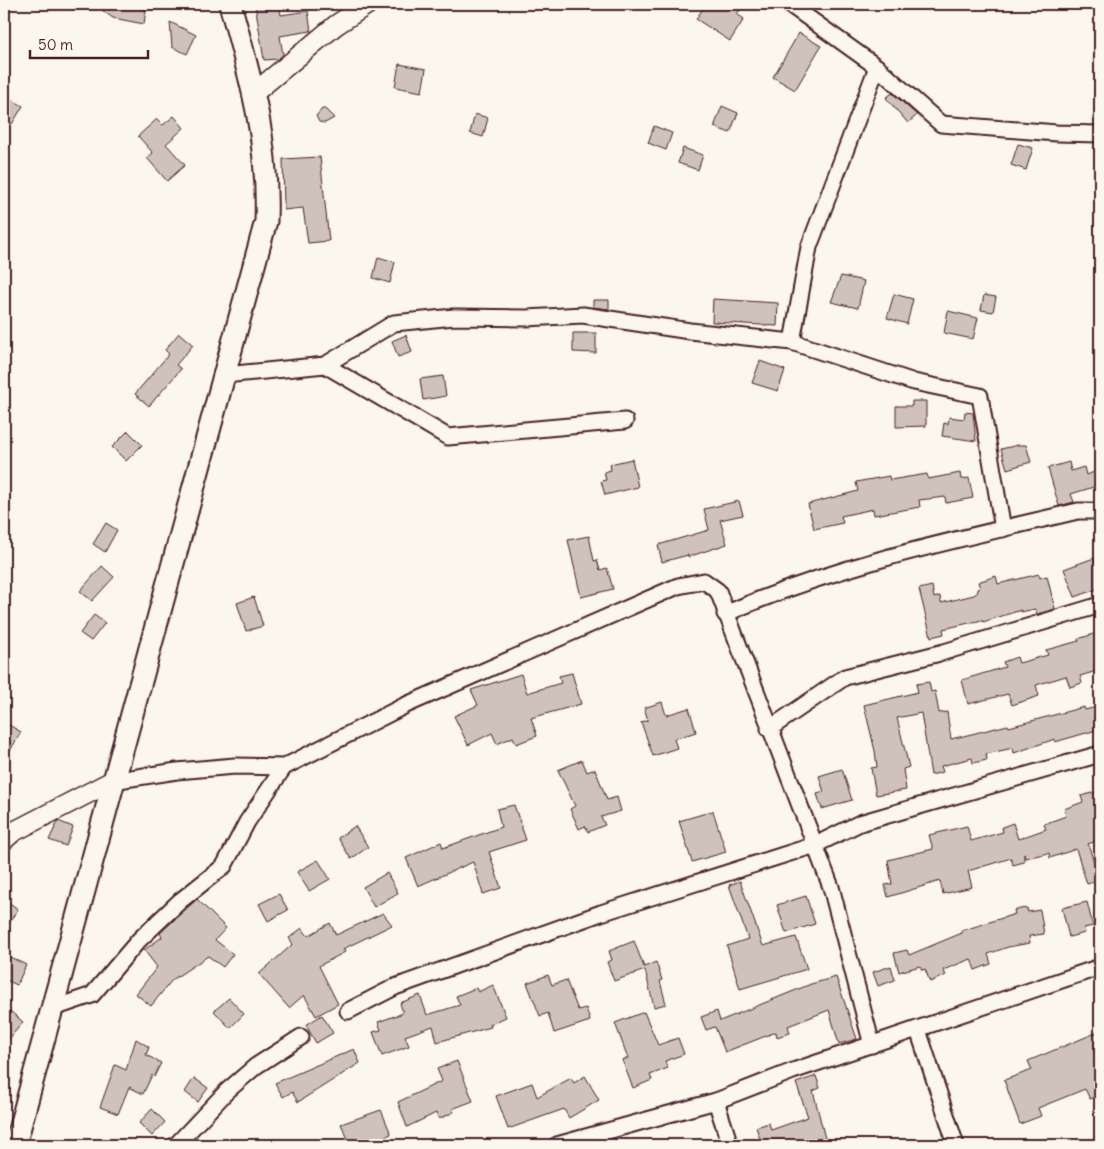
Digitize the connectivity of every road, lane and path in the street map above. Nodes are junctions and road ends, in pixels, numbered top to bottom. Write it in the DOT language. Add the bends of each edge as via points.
graph roads {
  1 [pos="230,4"];
  2 [pos="368,4"];
  3 [pos="789,4"];
  4 [pos="877,67"];
  5 [pos="254,93"];
  6 [pos="1100,134"];
  7 [pos="792,342"];
  8 [pos="325,365"];
  9 [pos="225,375"];
  10 [pos="625,421"];
  11 [pos="1100,510"];
  12 [pos="1003,529"];
  13 [pos="1100,605"];
  14 [pos="725,614"];
  15 [pos="769,729"];
  16 [pos="1100,754"];
  17 [pos="284,767"];
  18 [pos="112,781"];
  19 [pos="4,840"];
  20 [pos="815,845"];
  21 [pos="1100,967"];
  22 [pos="52,1009"];
  23 [pos="348,1011"];
  24 [pos="918,1030"];
  25 [pos="301,1037"];
  26 [pos="872,1045"];
  27 [pos="716,1101"];
  28 [pos="15,1145"];
  29 [pos="176,1145"];
  30 [pos="557,1145"];
  31 [pos="730,1145"];
  32 [pos="956,1145"];
  1 -- 5 [label="main road"];
  2 -- 5 [label="street" via="336,25"];
  3 -- 4 [label="street"];
  4 -- 6 [label="street" via="941,124"];
  4 -- 7 [label="street" via="809,248"];
  5 -- 9 [label="main road" via="266,159 266,221"];
  7 -- 8 [label="street" via="583,315 454,317 394,323"];
  7 -- 12 [label="street" via="914,382 980,396"];
  8 -- 9 [label="street"];
  8 -- 10 [label="street" via="448,437"];
  9 -- 18 [label="main road"];
  11 -- 12 [label="street" via="1078,511"];
  12 -- 14 [label="street" via="853,567"];
  13 -- 15 [label="street" via="944,652 845,676"];
  14 -- 15 [label="street"];
  14 -- 17 [label="street" via="718,591 704,581 678,586 406,705"];
  15 -- 20 [label="street"];
  16 -- 20 [label="street" via="860,823"];
  17 -- 18 [label="street" via="196,769"];
  17 -- 22 [label="street" via="247,822 224,866 139,940 92,995"];
  18 -- 19 [label="street" via="13,832"];
  18 -- 22 [label="main road"];
  20 -- 23 [label="street" via="592,916 395,987"];
  20 -- 26 [label="street" via="831,887"];
  21 -- 24 [label="street"];
  22 -- 28 [label="main road"];
  24 -- 26 [label="street"];
  24 -- 32 [label="street"];
  25 -- 29 [label="street" via="256,1066 227,1091"];
  26 -- 27 [label="street"];
  27 -- 30 [label="street"];
  27 -- 31 [label="street"];
}
